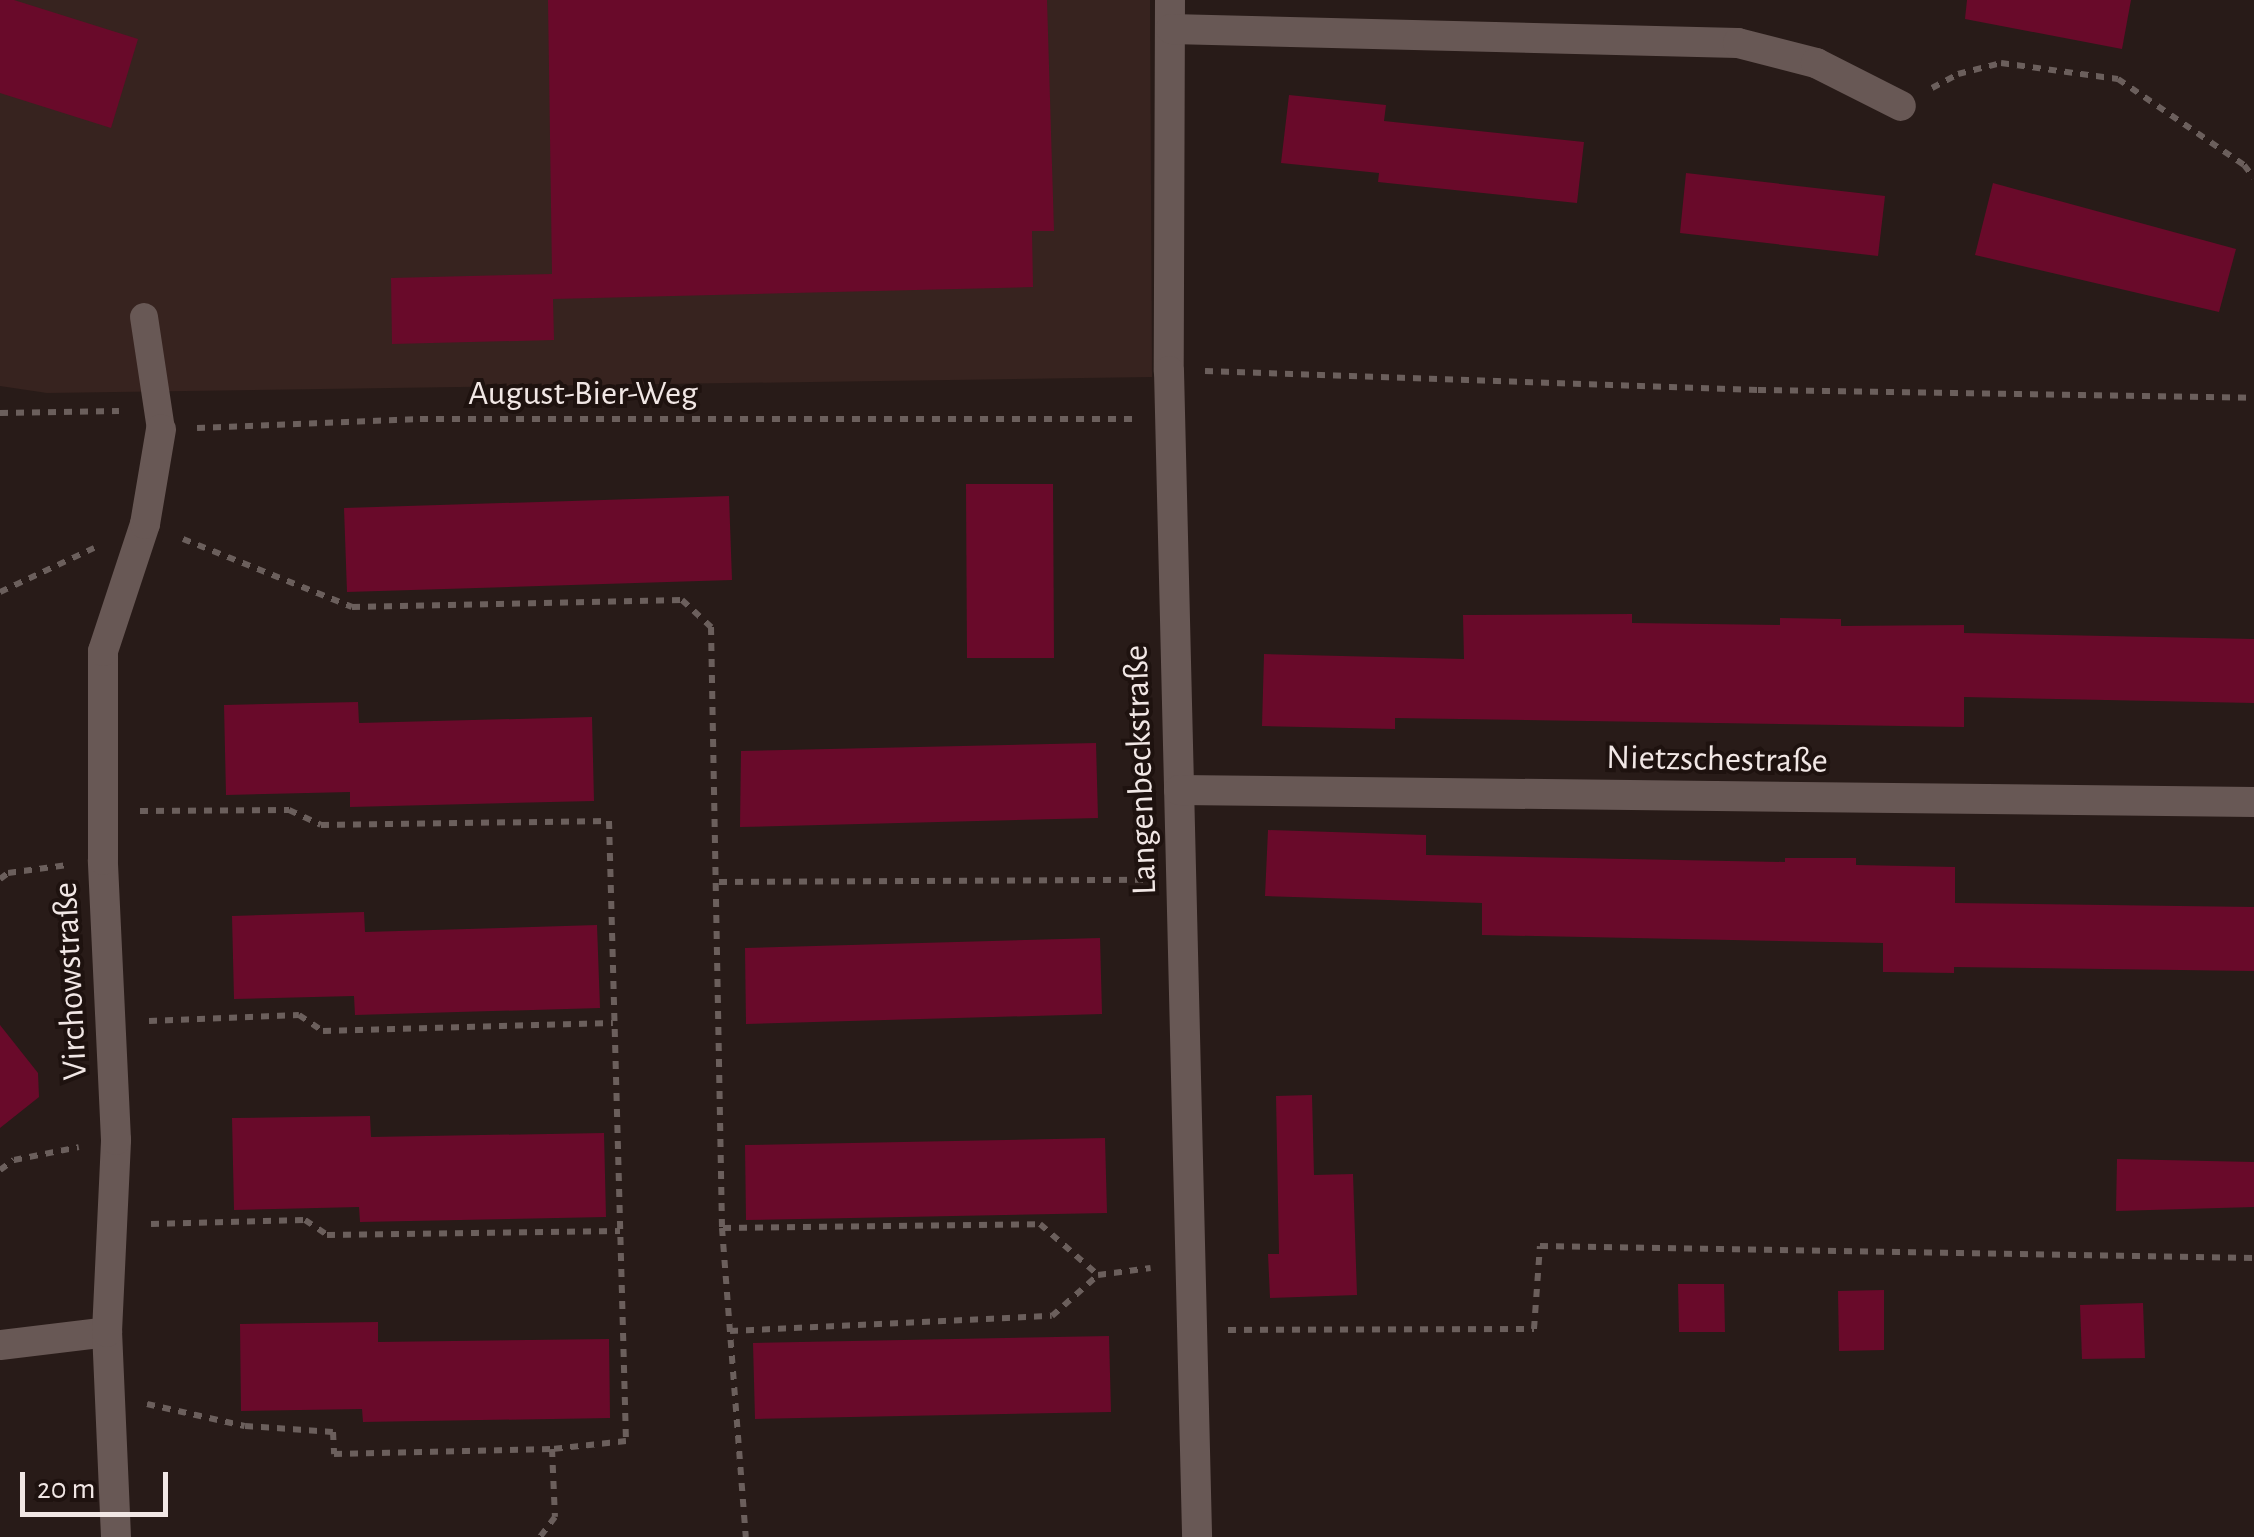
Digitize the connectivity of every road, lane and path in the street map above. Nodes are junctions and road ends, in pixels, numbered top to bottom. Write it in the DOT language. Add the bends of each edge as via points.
graph roads {
  1 [pos="1170,14"];
  2 [pos="1901,106"];
  3 [pos="2254,178"];
  4 [pos="144,317"];
  5 [pos="1169,371"];
  6 [pos="2254,398"];
  7 [pos="0,412"];
  8 [pos="1170,419"];
  9 [pos="161,429"];
  10 [pos="145,524"];
  11 [pos="0,592"];
  12 [pos="1179,790"];
  13 [pos="2254,802"];
  14 [pos="104,811"];
  15 [pos="103,860"];
  16 [pos="0,879"];
  17 [pos="1181,880"];
  18 [pos="719,882"];
  19 [pos="613,1022"];
  20 [pos="112,1023"];
  21 [pos="116,1140"];
  22 [pos="0,1170"];
  23 [pos="114,1225"];
  24 [pos="722,1228"];
  25 [pos="620,1231"];
  26 [pos="2254,1258"];
  27 [pos="1190,1263"];
  28 [pos="1098,1274"];
  29 [pos="1192,1330"];
  30 [pos="730,1331"];
  31 [pos="107,1332"];
  32 [pos="0,1345"];
  33 [pos="109,1396"];
  34 [pos="552,1449"];
  35 [pos="116,1537"];
  36 [pos="540,1537"];
  37 [pos="746,1537"];
  38 [pos="1197,1537"];
  1 -- 2 [label="street" via="1738,43 1816,62"];
  1 -- 5 [label="street, Langenbeckstraße"];
  2 -- 3 [label="path" via="1958,74 2001,63 2118,79"];
  4 -- 9 [label="lane"];
  5 -- 6 [label="path"];
  5 -- 8 [label="street, Langenbeckstraße"];
  7 -- 9 [label="path, August-Bier-Weg" via="122,411"];
  8 -- 9 [label="path, August-Bier-Weg" via="420,419"];
  8 -- 12 [label="street, Langenbeckstraße"];
  9 -- 10 [label="street, Virchowstraße"];
  10 -- 11 [label="path"];
  10 -- 14 [label="street, Virchowstraße" via="103,651"];
  10 -- 18 [label="path" via="352,606 682,600 712,627"];
  12 -- 13 [label="street, Nietzschestraße"];
  12 -- 17 [label="street, Langenbeckstraße"];
  14 -- 15 [label="street, Virchowstraße"];
  14 -- 19 [label="path" via="289,810 320,824 609,821"];
  15 -- 16 [label="path"];
  15 -- 20 [label="street, Virchowstraße"];
  17 -- 18 [label="path"];
  17 -- 27 [label="street, Langenbeckstraße"];
  18 -- 24 [label="path"];
  19 -- 20 [label="path" via="323,1031 299,1015"];
  19 -- 25 [label="path"];
  20 -- 21 [label="street, Virchowstraße"];
  21 -- 22 [label="path" via="14,1160"];
  21 -- 23 [label="street, Virchowstraße"];
  23 -- 25 [label="path" via="305,1220 327,1235"];
  23 -- 31 [label="street, Virchowstraße"];
  24 -- 28 [label="path" via="1040,1224"];
  24 -- 30 [label="path"];
  25 -- 34 [label="path" via="626,1441"];
  26 -- 29 [label="path" via="1540,1246 1534,1328"];
  27 -- 28 [label="path"];
  27 -- 29 [label="street, Langenbeckstraße"];
  28 -- 30 [label="path" via="1052,1316"];
  29 -- 38 [label="street, Langenbeckstraße"];
  30 -- 37 [label="path"];
  31 -- 32 [label="street"];
  31 -- 33 [label="street, Virchowstraße"];
  33 -- 34 [label="path" via="245,1426 333,1432 334,1454"];
  33 -- 35 [label="street, Virchowstraße"];
  34 -- 36 [label="path" via="555,1517"];
}
